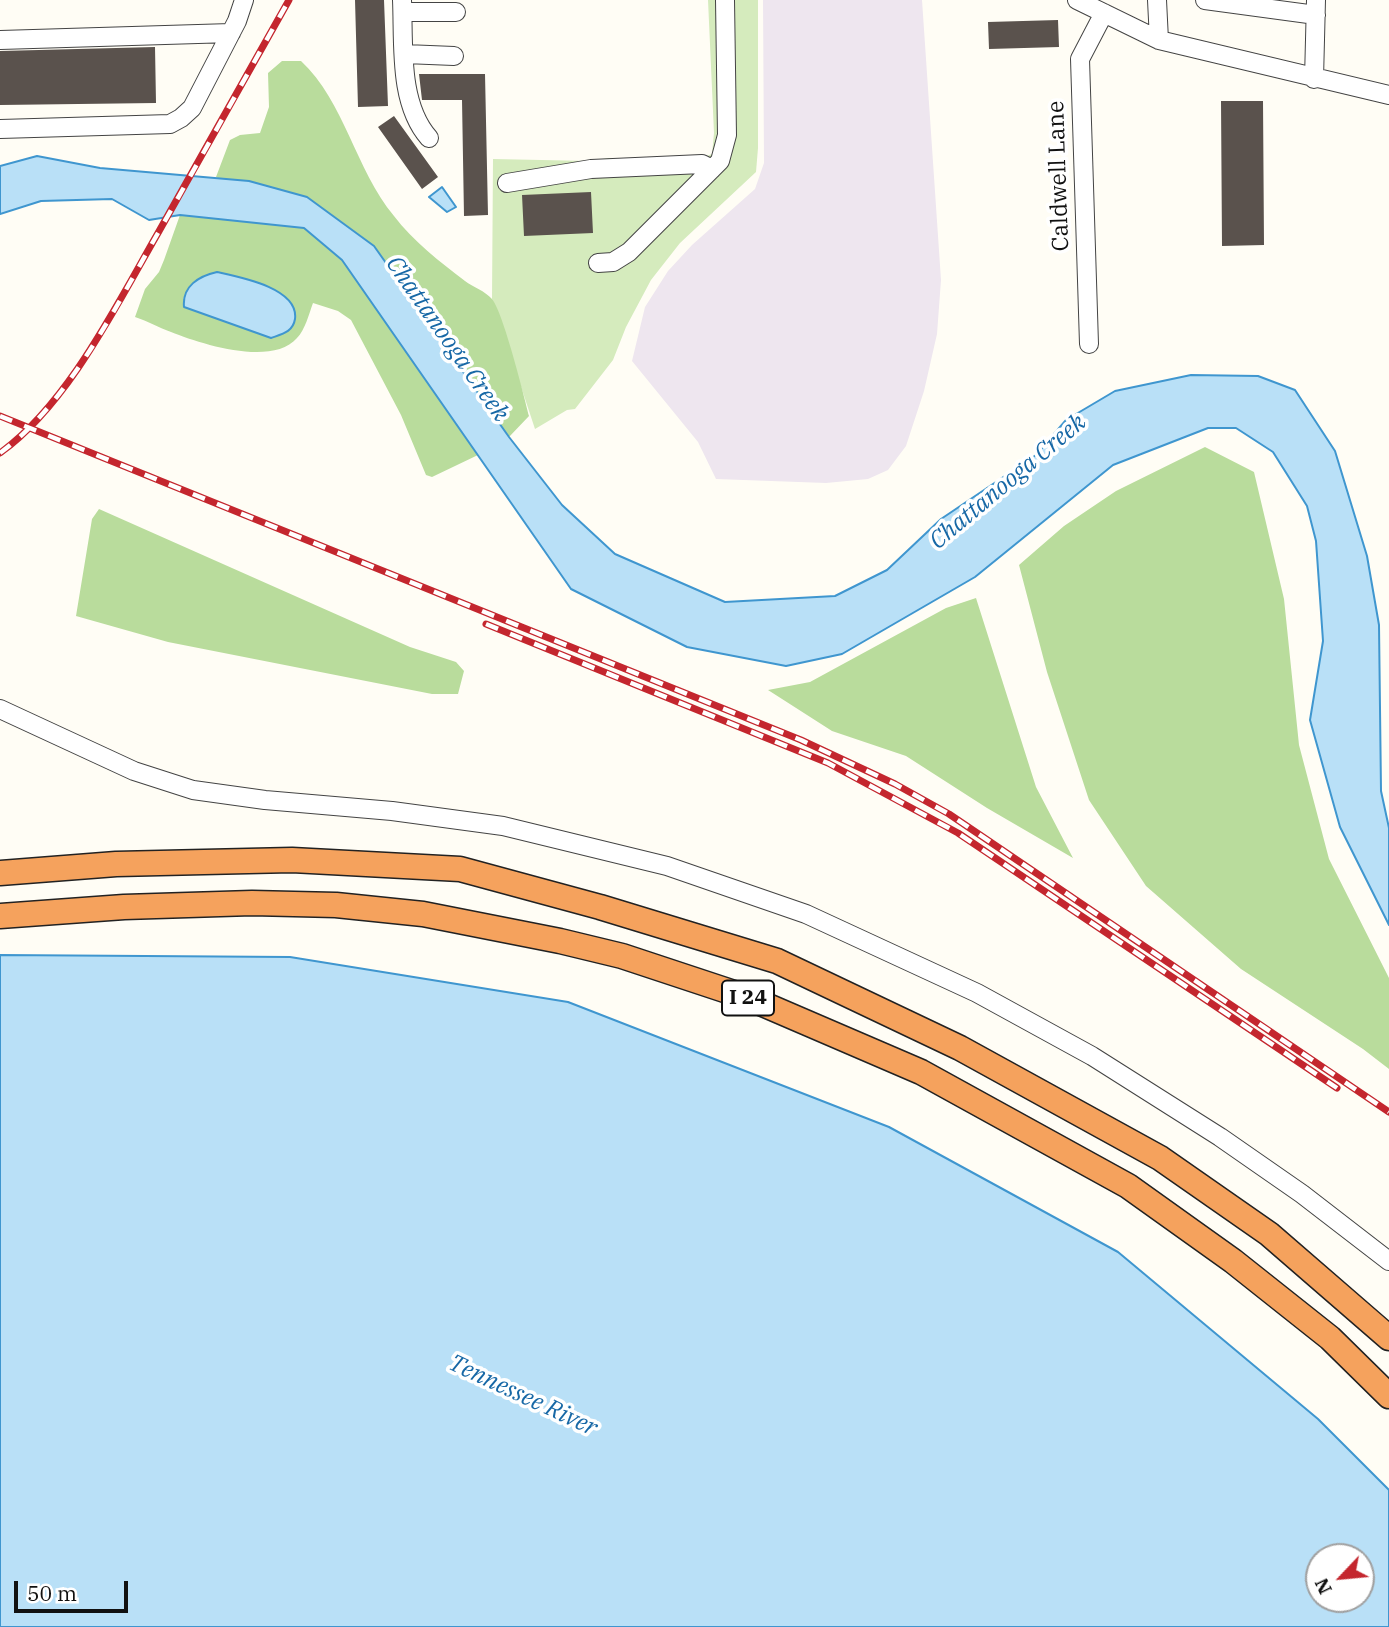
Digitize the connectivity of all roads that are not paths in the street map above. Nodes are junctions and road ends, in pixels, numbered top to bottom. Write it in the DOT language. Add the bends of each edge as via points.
graph roads {
  1 [pos="244,0"];
  2 [pos="725,0"];
  3 [pos="1077,0"];
  4 [pos="1157,0"];
  5 [pos="1205,0"];
  6 [pos="403,6"];
  7 [pos="1316,8"];
  8 [pos="456,12"];
  9 [pos="1104,13"];
  10 [pos="231,33"];
  11 [pos="0,40"];
  12 [pos="1158,40"];
  13 [pos="405,54"];
  14 [pos="454,56"];
  15 [pos="1314,79"];
  16 [pos="1389,96"];
  17 [pos="0,129"];
  18 [pos="429,138"];
  19 [pos="712,169"];
  20 [pos="507,183"];
  21 [pos="598,264"];
  22 [pos="1089,344"];
  23 [pos="0,709"];
  24 [pos="0,873"];
  25 [pos="0,916"];
  26 [pos="1389,1261"];
  27 [pos="1389,1338"];
  28 [pos="1389,1396"];
  1 -- 10 [label="street"];
  2 -- 19 [label="street" via="727,135 720,161"];
  3 -- 9 [label="street"];
  4 -- 12 [label="street"];
  5 -- 7 [label="street"];
  6 -- 8 [label="street"];
  6 -- 13 [label="street"];
  7 -- 15 [label="street"];
  9 -- 12 [label="street"];
  9 -- 22 [label="street, Caldwell Lane" via="1080,59"];
  10 -- 11 [label="street"];
  10 -- 17 [label="street" via="192,108 170,124"];
  12 -- 15 [label="street"];
  13 -- 14 [label="street"];
  13 -- 18 [label="street" via="412,107"];
  15 -- 16 [label="street"];
  19 -- 20 [label="street" via="702,164 591,169"];
  19 -- 21 [label="street" via="629,253"];
  23 -- 26 [label="street" via="135,771 193,790 503,826 667,866 806,914 977,993 1092,1056 1220,1137"];
  24 -- 27 [label="highway, I 24" via="116,864 292,860 460,869 777,961 960,1048 1160,1158 1269,1234"];
  25 -- 28 [label="highway, I 24" via="252,903 424,914 622,956 749,998 921,1072 1128,1186 1330,1338"];
}
